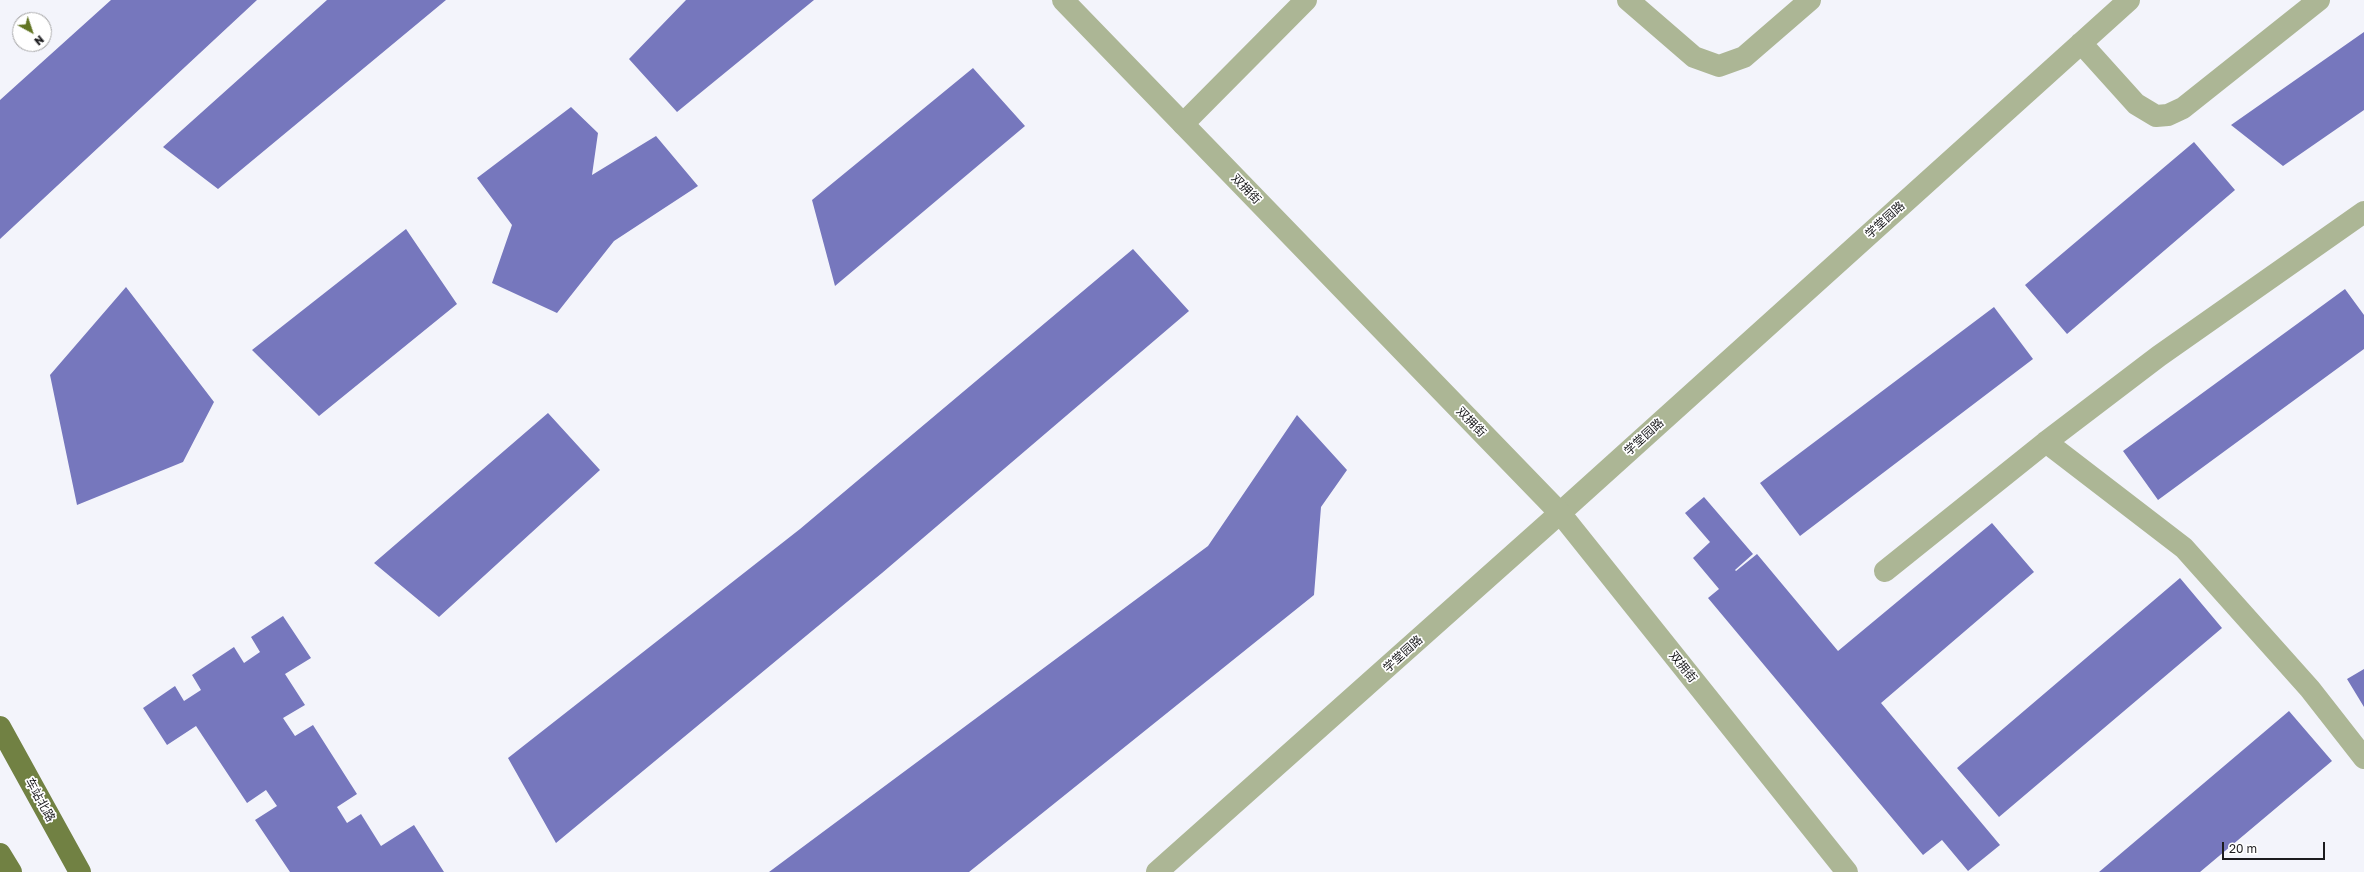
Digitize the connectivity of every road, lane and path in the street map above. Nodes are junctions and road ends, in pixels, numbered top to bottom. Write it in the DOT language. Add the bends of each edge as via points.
graph roads {
  1 [pos="1063,0"];
  2 [pos="1306,0"];
  3 [pos="1628,0"];
  4 [pos="1810,0"];
  5 [pos="2129,0"];
  6 [pos="2319,0"];
  7 [pos="2081,43"];
  8 [pos="1183,124"];
  9 [pos="2364,212"];
  10 [pos="2046,442"];
  11 [pos="1560,514"];
  12 [pos="1885,571"];
  13 [pos="0,727"];
  14 [pos="2364,758"];
  15 [pos="0,854"];
  16 [pos="11,872"];
  17 [pos="80,872"];
  18 [pos="1157,872"];
  19 [pos="1847,872"];
  1 -- 8 [label="street, 双拥街"];
  2 -- 8 [label="street"];
  3 -- 4 [label="street" via="1694,57 1719,66 1744,57"];
  5 -- 7 [label="street, 学堂园路"];
  6 -- 7 [label="street" via="2183,108 2168,115 2156,116 2136,104"];
  7 -- 11 [label="street, 学堂园路"];
  8 -- 11 [label="street, 双拥街"];
  9 -- 10 [label="street" via="2159,356"];
  10 -- 12 [label="street"];
  10 -- 14 [label="street" via="2184,548 2310,689"];
  11 -- 18 [label="street, 学堂园路"];
  11 -- 19 [label="street, 双拥街"];
  13 -- 17 [label="main road, 车站北路"];
  15 -- 16 [label="main road"];
}
